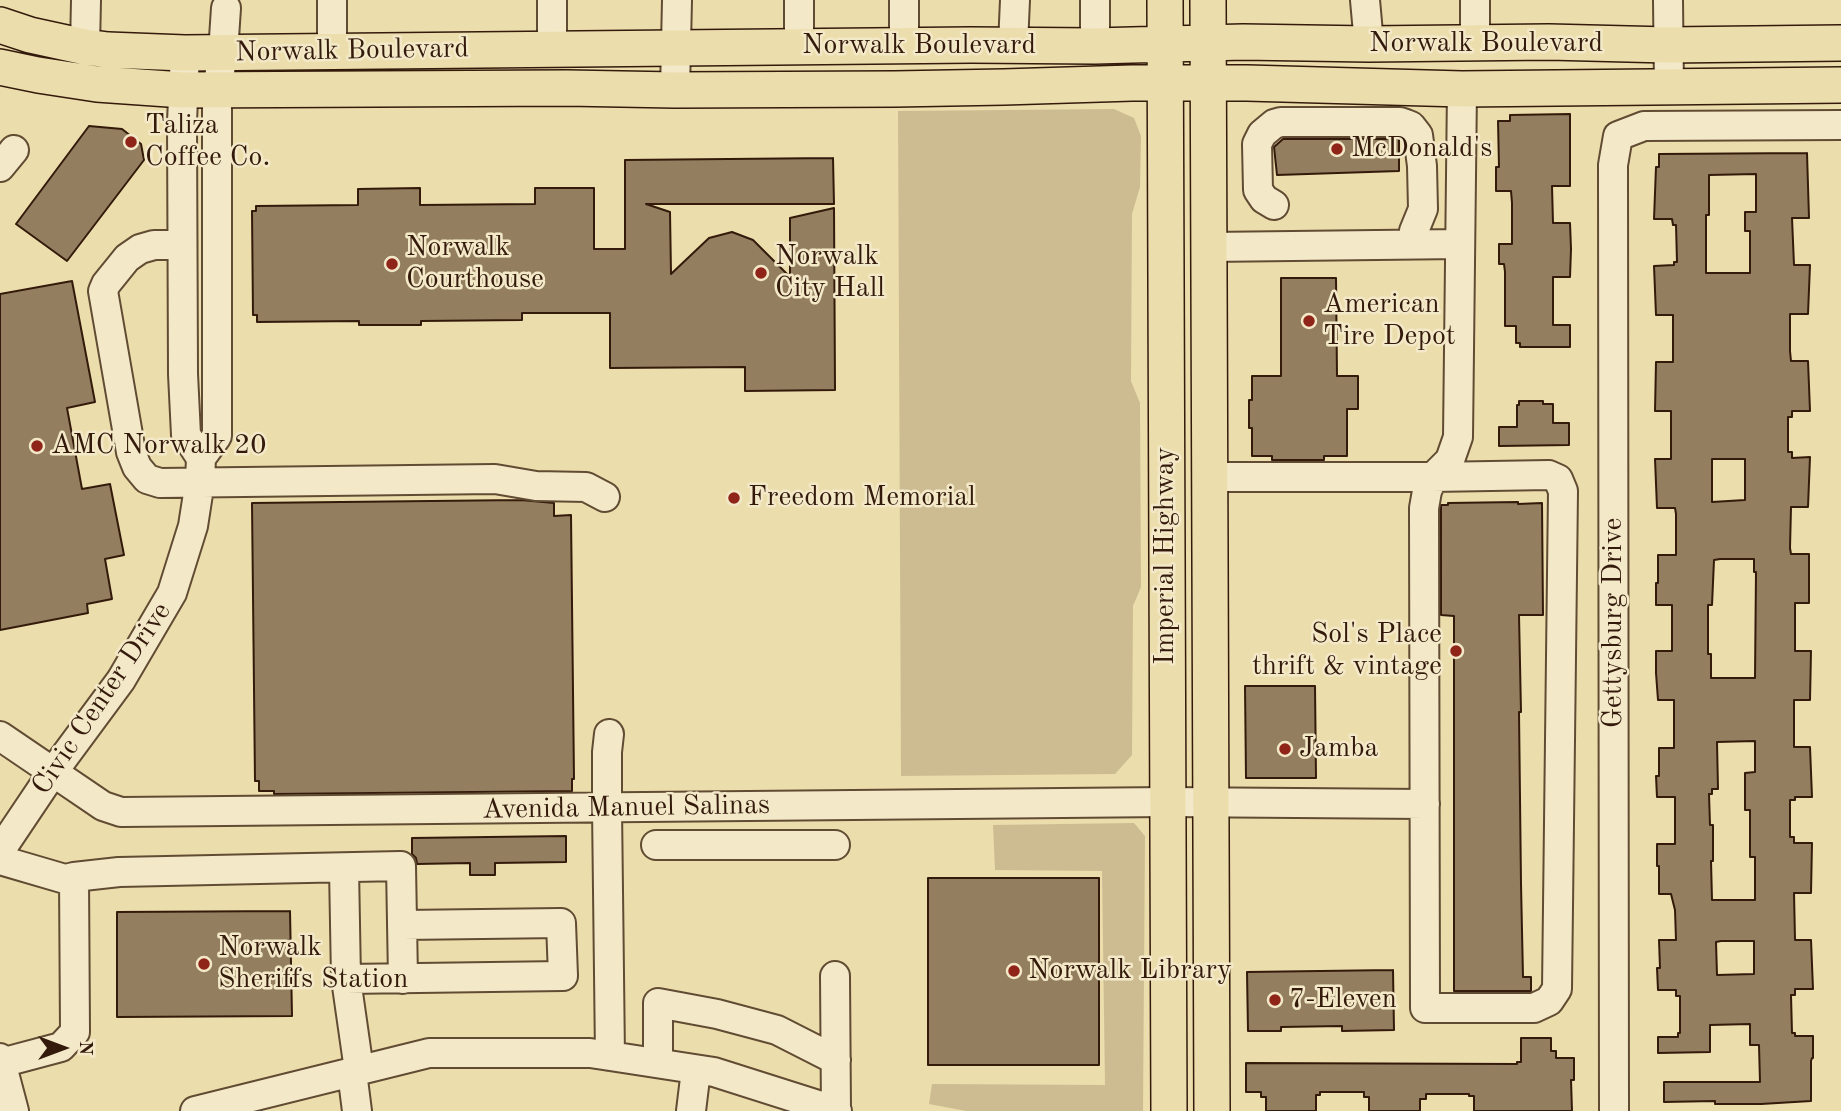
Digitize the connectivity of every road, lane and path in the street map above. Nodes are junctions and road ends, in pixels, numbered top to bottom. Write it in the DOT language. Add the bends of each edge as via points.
graph roads {
  1 [pos="86,0"];
  2 [pos="332,0"];
  3 [pos="552,0"];
  4 [pos="677,0"];
  5 [pos="800,0"];
  6 [pos="904,0"];
  7 [pos="919,0"];
  8 [pos="1015,0"];
  9 [pos="1095,0"];
  10 [pos="1165,0"];
  11 [pos="1208,0"];
  12 [pos="1365,0"];
  13 [pos="1475,0"];
  14 [pos="1668,0"];
  15 [pos="226,8"];
  16 [pos="0,25"];
  17 [pos="1208,43"];
  18 [pos="1841,43"];
  19 [pos="1368,44"];
  20 [pos="1475,44"];
  21 [pos="1013,45"];
  22 [pos="1165,45"];
  23 [pos="1668,45"];
  24 [pos="912,46"];
  25 [pos="1095,46"];
  26 [pos="85,47"];
  27 [pos="676,47"];
  28 [pos="799,47"];
  29 [pos="552,49"];
  30 [pos="332,51"];
  31 [pos="185,53"];
  32 [pos="223,53"];
  33 [pos="0,66"];
  34 [pos="1165,84"];
  35 [pos="1208,84"];
  36 [pos="1841,85"];
  37 [pos="1669,87"];
  38 [pos="1462,89"];
  39 [pos="200,90"];
  40 [pos="676,90"];
  41 [pos="1841,125"];
  42 [pos="1273,205"];
  43 [pos="1414,238"];
  44 [pos="1460,244"];
  45 [pos="182,245"];
  46 [pos="1209,247"];
  47 [pos="201,469"];
  48 [pos="1210,477"];
  49 [pos="1433,477"];
  50 [pos="605,498"];
  51 [pos="609,734"];
  52 [pos="0,736"];
  53 [pos="53,772"];
  54 [pos="1167,802"];
  55 [pos="1211,802"];
  56 [pos="1424,804"];
  57 [pos="607,808"];
  58 [pos="656,845"];
  59 [pos="835,845"];
  60 [pos="0,851"];
  61 [pos="0,860"];
  62 [pos="344,868"];
  63 [pos="74,877"];
  64 [pos="403,925"];
  65 [pos="346,979"];
  66 [pos="403,979"];
  67 [pos="835,988"];
  68 [pos="610,1056"];
  69 [pos="836,1060"];
  70 [pos="1,1061"];
  71 [pos="658,1063"];
  72 [pos="696,1070"];
  73 [pos="355,1071"];
  74 [pos="14,1111"];
  75 [pos="195,1111"];
  76 [pos="358,1111"];
  77 [pos="691,1111"];
  78 [pos="837,1111"];
  79 [pos="1168,1111"];
  80 [pos="1212,1111"];
  81 [pos="1614,1111"];
  1 -- 26 [label="street"];
  2 -- 30 [label="street"];
  3 -- 29 [label="street"];
  4 -- 27 [label="street"];
  5 -- 28 [label="street"];
  6 -- 24 [label="street"];
  7 -- 24 [label="street"];
  8 -- 21 [label="street"];
  9 -- 25 [label="street"];
  10 -- 22 [label="main road, Imperial Highway"];
  11 -- 17 [label="main road, Imperial Highway"];
  12 -- 19 [label="street"];
  13 -- 20 [label="street"];
  14 -- 23 [label="street"];
  15 -- 32 [label="street, Civic Center Drive"];
  16 -- 26 [label="main road, Norwalk Boulevard"];
  17 -- 19 [label="main road, Norwalk Boulevard"];
  17 -- 22 [label="main road, Norwalk Boulevard"];
  17 -- 35 [label="main road, Imperial Highway"];
  18 -- 23 [label="main road, Norwalk Boulevard"];
  19 -- 20 [label="main road, Norwalk Boulevard"];
  20 -- 23 [label="main road, Norwalk Boulevard"];
  21 -- 24 [label="main road, Norwalk Boulevard"];
  21 -- 25 [label="main road, Norwalk Boulevard"];
  22 -- 25 [label="main road, Norwalk Boulevard"];
  22 -- 34 [label="main road, Imperial Highway"];
  23 -- 37 [label="street"];
  24 -- 28 [label="main road, Norwalk Boulevard"];
  26 -- 31 [label="main road, Norwalk Boulevard"];
  27 -- 28 [label="main road, Norwalk Boulevard"];
  27 -- 29 [label="main road, Norwalk Boulevard"];
  27 -- 40 [label="street"];
  29 -- 30 [label="main road, Norwalk Boulevard"];
  30 -- 32 [label="main road, Norwalk Boulevard"];
  31 -- 32 [label="main road, Norwalk Boulevard"];
  31 -- 39 [label="street, Civic Center Drive"];
  32 -- 39 [label="street, Civic Center Drive"];
  33 -- 39 [label="main road, Norwalk Boulevard" via="97,84"];
  34 -- 35 [label="main road, Norwalk Boulevard"];
  34 -- 40 [label="main road, Norwalk Boulevard"];
  34 -- 54 [label="main road, Imperial Highway"];
  35 -- 38 [label="main road, Norwalk Boulevard"];
  35 -- 46 [label="main road, Imperial Highway"];
  36 -- 37 [label="main road, Norwalk Boulevard"];
  37 -- 38 [label="main road, Norwalk Boulevard"];
  38 -- 44 [label="street"];
  39 -- 40 [label="main road, Norwalk Boulevard"];
  39 -- 45 [label="street, Civic Center Drive"];
  39 -- 47 [label="street, Civic Center Drive" via="217,436"];
  41 -- 81 [label="street, Gettysburg Drive" via="1644,126 1618,136 1613,165"];
  42 -- 43 [label="street" via="1258,190 1257,144 1273,124 1400,122 1418,135 1422,166 1423,209"];
  43 -- 44 [label="street"];
  43 -- 46 [label="street"];
  44 -- 49 [label="street" via="1458,437 1450,460"];
  45 -- 47 [label="street, Civic Center Drive" via="186,435"];
  45 -- 47 [label="street" via="140,249 127,258 103,291 137,467 146,480 160,483"];
  46 -- 48 [label="main road, Imperial Highway"];
  47 -- 50 [label="street" via="341,482 495,480 586,487"];
  47 -- 53 [label="street, Civic Center Drive" via="193,526 172,593 121,680"];
  48 -- 49 [label="street"];
  48 -- 55 [label="main road, Imperial Highway"];
  49 -- 56 [label="street" via="1423,508"];
  49 -- 56 [label="street" via="1549,475 1558,479 1563,491 1557,989 1549,1000 1534,1008 1425,1008"];
  51 -- 57 [label="street"];
  52 -- 53 [label="street, Avenida Manuel Salinas"];
  53 -- 57 [label="street, Avenida Manuel Salinas" via="121,813"];
  53 -- 60 [label="street, Civic Center Drive"];
  54 -- 55 [label="street, Avenida Manuel Salinas"];
  54 -- 57 [label="street, Avenida Manuel Salinas"];
  54 -- 79 [label="main road, Imperial Highway"];
  55 -- 56 [label="street, Avenida Manuel Salinas"];
  55 -- 80 [label="main road, Imperial Highway"];
  57 -- 68 [label="street"];
  58 -- 59 [label="street"];
  61 -- 63 [label="street" via="65,879"];
  62 -- 63 [label="street"];
  62 -- 64 [label="street" via="401,866"];
  62 -- 65 [label="street"];
  63 -- 70 [label="street" via="75,1032 61,1047"];
  64 -- 66 [label="street"];
  64 -- 66 [label="street" via="561,923 563,976"];
  65 -- 66 [label="street"];
  65 -- 73 [label="street"];
  67 -- 69 [label="street"];
  68 -- 71 [label="street"];
  68 -- 73 [label="street" via="429,1053"];
  69 -- 71 [label="street" via="777,1030 658,1003"];
  69 -- 78 [label="street"];
  70 -- 74 [label="street"];
  71 -- 72 [label="street"];
  72 -- 77 [label="street"];
  72 -- 78 [label="street"];
  73 -- 75 [label="street"];
  73 -- 76 [label="street"];
}
